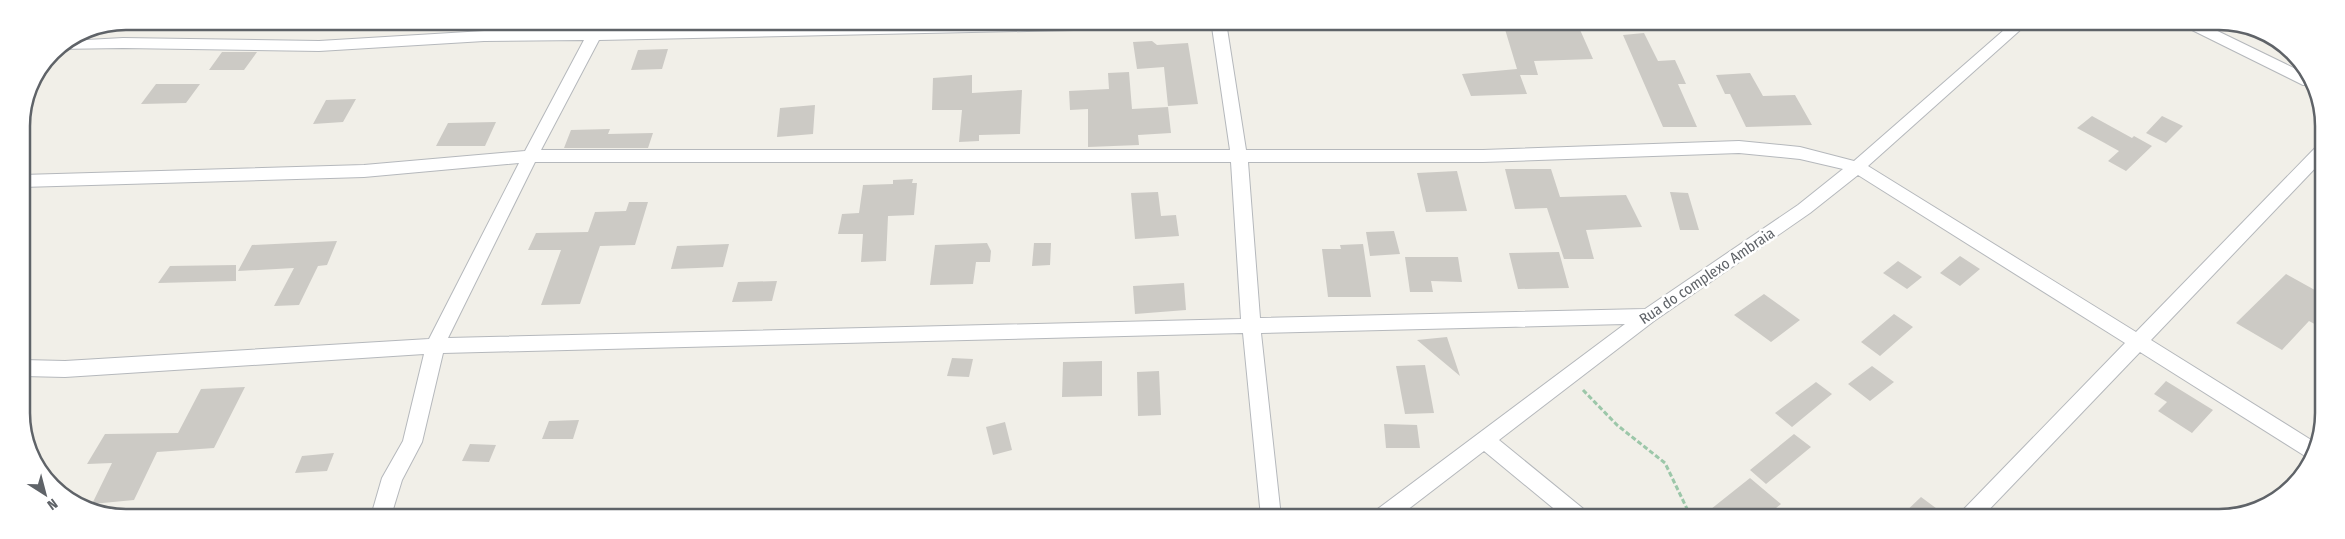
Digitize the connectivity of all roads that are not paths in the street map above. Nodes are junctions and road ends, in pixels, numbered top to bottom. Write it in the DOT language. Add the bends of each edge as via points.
graph roads {
  1 [pos="568,30"];
  2 [pos="595,30"];
  3 [pos="1220,30"];
  4 [pos="2012,30"];
  5 [pos="2203,30"];
  6 [pos="74,45"];
  7 [pos="2302,78"];
  8 [pos="530,156"];
  9 [pos="1239,156"];
  10 [pos="2315,158"];
  11 [pos="1857,167"];
  12 [pos="30,181"];
  13 [pos="1648,316"];
  14 [pos="1251,326"];
  15 [pos="2138,342"];
  16 [pos="435,346"];
  17 [pos="30,368"];
  18 [pos="1484,439"];
  19 [pos="2309,448"];
  20 [pos="383,509"];
  21 [pos="1271,509"];
  22 [pos="1392,509"];
  23 [pos="1569,509"];
  24 [pos="1976,509"];
  1 -- 6 [label="street" via="319,46"];
  2 -- 8 [label="street"];
  3 -- 9 [label="street"];
  4 -- 11 [label="street, Rua do complexo Ambraia"];
  5 -- 7 [label="street"];
  8 -- 9 [label="street"];
  8 -- 12 [label="street" via="364,171"];
  8 -- 16 [label="street"];
  9 -- 11 [label="street" via="1483,156 1739,147 1800,153"];
  9 -- 14 [label="street"];
  10 -- 15 [label="street"];
  11 -- 13 [label="street, Rua do complexo Ambraia" via="1804,210"];
  11 -- 15 [label="street"];
  13 -- 14 [label="street"];
  13 -- 18 [label="street, Rua do complexo Ambraia"];
  14 -- 16 [label="street"];
  14 -- 21 [label="street"];
  15 -- 19 [label="street"];
  15 -- 24 [label="street"];
  16 -- 17 [label="street" via="65,369"];
  16 -- 20 [label="street" via="412,442 392,478"];
  18 -- 22 [label="street, Rua do complexo Ambraia"];
  18 -- 23 [label="street"];
}
